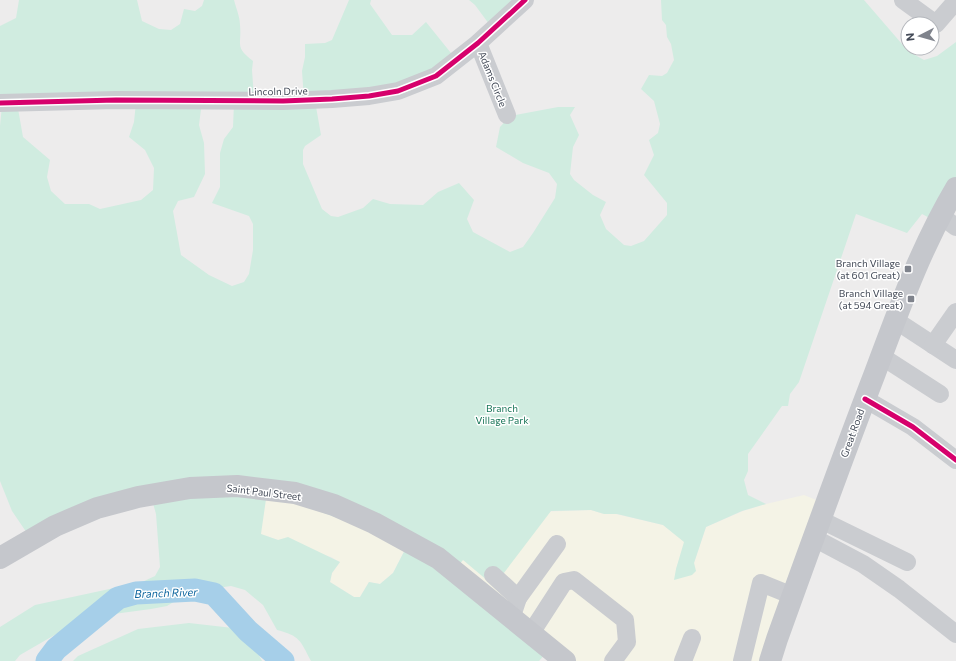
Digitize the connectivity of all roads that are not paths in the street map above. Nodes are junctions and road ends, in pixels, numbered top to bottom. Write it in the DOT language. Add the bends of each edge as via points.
graph roads {
  1 [pos="525,0"];
  2 [pos="903,0"];
  3 [pos="956,1"];
  4 [pos="478,42"];
  5 [pos="0,103"];
  6 [pos="507,115"];
  7 [pos="956,188"];
  8 [pos="948,221"];
  9 [pos="956,312"];
  10 [pos="895,320"];
  11 [pos="933,345"];
  12 [pos="881,356"];
  13 [pos="956,360"];
  14 [pos="940,394"];
  15 [pos="865,399"];
  16 [pos="956,460"];
  17 [pos="817,529"];
  18 [pos="557,544"];
  19 [pos="0,558"];
  20 [pos="907,562"];
  21 [pos="493,575"];
  22 [pos="793,596"];
  23 [pos="515,608"];
  24 [pos="531,633"];
  25 [pos="956,634"];
  26 [pos="692,638"];
  27 [pos="565,661"];
  28 [pos="613,661"];
  29 [pos="683,661"];
  30 [pos="742,661"];
  31 [pos="770,661"];
  1 -- 4 [label="street, Lincoln Drive"];
  2 -- 3 [label="street" via="936,24"];
  4 -- 5 [label="street, Lincoln Drive" via="436,76 398,91 369,96 283,101 116,100"];
  4 -- 6 [label="street, Adams Circle"];
  7 -- 8 [label="main road, Great Road"];
  8 -- 10 [label="main road, Great Road" via="912,274"];
  9 -- 11 [label="street"];
  10 -- 11 [label="street"];
  10 -- 12 [label="main road, Great Road"];
  11 -- 13 [label="street"];
  12 -- 14 [label="street"];
  12 -- 15 [label="main road, Great Road"];
  15 -- 16 [label="street" via="913,427"];
  15 -- 17 [label="main road, Great Road"];
  17 -- 20 [label="street"];
  17 -- 22 [label="main road, Great Road"];
  17 -- 25 [label="street"];
  18 -- 23 [label="street"];
  19 -- 23 [label="main road, Saint Paul Street" via="55,526 97,508 138,497 190,488 237,486 295,494 334,505 374,523 438,558"];
  21 -- 23 [label="street"];
  22 -- 30 [label="street" via="760,583"];
  22 -- 31 [label="main road, Great Road"];
  23 -- 24 [label="main road, Saint Paul Street"];
  24 -- 27 [label="main road, Saint Paul Street"];
  24 -- 28 [label="street" via="564,582 574,580 625,620 627,642"];
  26 -- 29 [label="street"];
}
